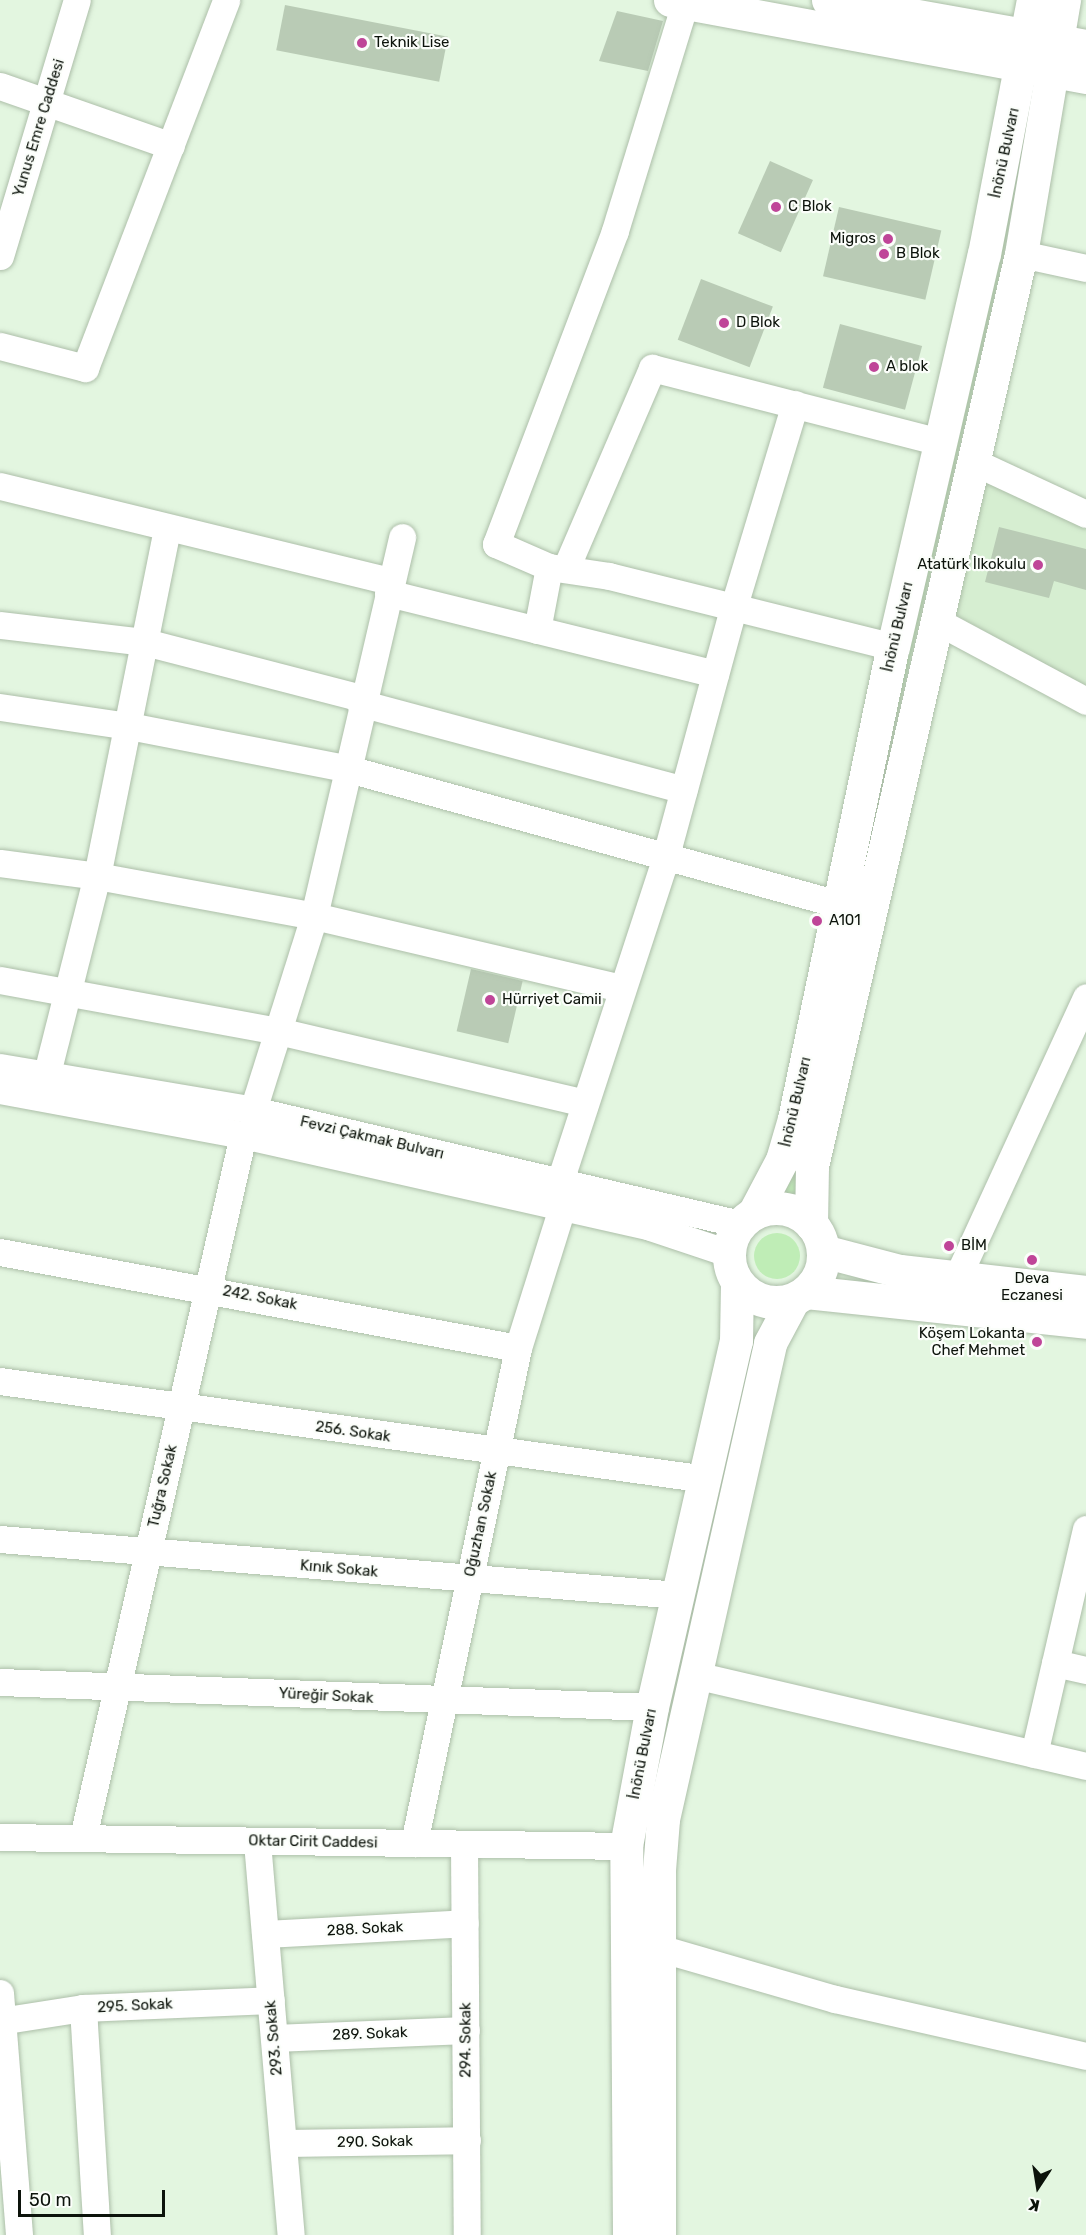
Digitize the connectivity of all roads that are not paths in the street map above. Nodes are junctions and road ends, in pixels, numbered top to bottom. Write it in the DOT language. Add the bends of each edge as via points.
graph roads {
  1 [pos="78,0"];
  2 [pos="226,0"];
  3 [pos="828,0"];
  4 [pos="1033,0"];
  5 [pos="1064,0"];
  6 [pos="677,1"];
  7 [pos="1050,51"];
  8 [pos="1086,77"];
  9 [pos="0,86"];
  10 [pos="1086,87"];
  11 [pos="46,103"];
  12 [pos="1042,133"];
  13 [pos="171,146"];
  14 [pos="5,222"];
  15 [pos="1021,254"];
  16 [pos="0,256"];
  17 [pos="1086,268"];
  18 [pos="0,346"];
  19 [pos="795,404"];
  20 [pos="941,442"];
  21 [pos="974,462"];
  22 [pos="0,486"];
  23 [pos="1086,514"];
  24 [pos="167,529"];
  25 [pos="402,537"];
  26 [pos="558,568"];
  27 [pos="390,587"];
  28 [pos="733,609"];
  29 [pos="935,620"];
  30 [pos="0,624"];
  31 [pos="537,630"];
  32 [pos="145,642"];
  33 [pos="893,647"];
  34 [pos="715,674"];
  35 [pos="361,700"];
  36 [pos="1086,701"];
  37 [pos="0,707"];
  38 [pos="129,726"];
  39 [pos="345,768"];
  40 [pos="684,790"];
  41 [pos="665,860"];
  42 [pos="0,863"];
  43 [pos="97,876"];
  44 [pos="838,904"];
  45 [pos="314,916"];
  46 [pos="0,980"];
  47 [pos="622,988"];
  48 [pos="68,991"];
  49 [pos="1086,997"];
  50 [pos="278,1031"];
  51 [pos="0,1067"];
  52 [pos="47,1073"];
  53 [pos="0,1090"];
  54 [pos="585,1103"];
  55 [pos="253,1110"];
  56 [pos="243,1135"];
  57 [pos="560,1181"];
  58 [pos="562,1208"];
  59 [pos="817,1238"];
  60 [pos="740,1243"];
  61 [pos="0,1252"];
  62 [pos="957,1278"];
  63 [pos="207,1288"];
  64 [pos="1086,1292"];
  65 [pos="799,1296"];
  66 [pos="1086,1322"];
  67 [pos="518,1348"];
  68 [pos="0,1381"];
  69 [pos="181,1408"];
  70 [pos="496,1453"];
  71 [pos="706,1479"];
  72 [pos="1086,1529"];
  73 [pos="0,1539"];
  74 [pos="148,1553"];
  75 [pos="470,1580"];
  76 [pos="678,1595"];
  77 [pos="1055,1663"];
  78 [pos="1086,1670"];
  79 [pos="695,1675"];
  80 [pos="0,1682"];
  81 [pos="117,1686"];
  82 [pos="444,1701"];
  83 [pos="652,1707"];
  84 [pos="1034,1754"];
  85 [pos="1086,1766"];
  86 [pos="0,1837"];
  87 [pos="83,1837"];
  88 [pos="256,1842"];
  89 [pos="414,1843"];
  90 [pos="464,1844"];
  91 [pos="626,1846"];
  92 [pos="465,1923"];
  93 [pos="265,1934"];
  94 [pos="659,1948"];
  95 [pos="0,1994"];
  96 [pos="271,2000"];
  97 [pos="83,2008"];
  98 [pos="1,2021"];
  99 [pos="466,2030"];
  100 [pos="274,2038"];
  101 [pos="1086,2056"];
  102 [pos="466,2140"];
  103 [pos="283,2143"];
  104 [pos="19,2235"];
  105 [pos="97,2235"];
  106 [pos="291,2235"];
  107 [pos="467,2235"];
  108 [pos="629,2235"];
  109 [pos="659,2235"];
  1 -- 11 [label="street, Yunus Emre Caddesi"];
  2 -- 13 [label="street"];
  3 -- 7 [label="main road"];
  4 -- 7 [label="main road, İnönü Bulvarı"];
  5 -- 7 [label="main road, İnönü Bulvarı"];
  6 -- 7 [label="main road"];
  6 -- 26 [label="street" via="615,231 496,544"];
  7 -- 8 [label="main road"];
  7 -- 12 [label="main road"];
  7 -- 20 [label="main road, İnönü Bulvarı"];
  9 -- 11 [label="street"];
  10 -- 12 [label="main road" via="1058,103"];
  11 -- 13 [label="street"];
  11 -- 14 [label="street, Yunus Emre Caddesi"];
  12 -- 15 [label="main road"];
  13 -- 18 [label="street" via="85,368"];
  14 -- 16 [label="street, Yunus Emre Caddesi"];
  15 -- 17 [label="street"];
  15 -- 21 [label="main road"];
  19 -- 20 [label="street"];
  19 -- 26 [label="street" via="652,368"];
  19 -- 28 [label="street"];
  20 -- 33 [label="main road, İnönü Bulvarı"];
  21 -- 23 [label="street"];
  21 -- 29 [label="main road"];
  22 -- 24 [label="street"];
  24 -- 27 [label="street"];
  24 -- 32 [label="street"];
  25 -- 27 [label="street"];
  26 -- 28 [label="street"];
  26 -- 31 [label="street"];
  27 -- 31 [label="street"];
  27 -- 35 [label="street"];
  28 -- 33 [label="street"];
  28 -- 34 [label="street"];
  29 -- 36 [label="street"];
  29 -- 59 [label="main road" via="812,1166"];
  30 -- 32 [label="street"];
  31 -- 34 [label="street"];
  32 -- 35 [label="street"];
  32 -- 38 [label="street"];
  33 -- 44 [label="main road, İnönü Bulvarı"];
  34 -- 40 [label="street"];
  35 -- 39 [label="street"];
  35 -- 40 [label="street"];
  37 -- 38 [label="street"];
  38 -- 39 [label="street"];
  38 -- 43 [label="street"];
  39 -- 41 [label="street"];
  39 -- 45 [label="street"];
  40 -- 41 [label="street"];
  41 -- 44 [label="street"];
  41 -- 47 [label="street"];
  42 -- 43 [label="street"];
  43 -- 45 [label="street"];
  43 -- 48 [label="street"];
  44 -- 60 [label="main road, İnönü Bulvarı" via="794,1119 782,1160"];
  45 -- 47 [label="street"];
  45 -- 50 [label="street"];
  46 -- 48 [label="street"];
  47 -- 54 [label="street"];
  48 -- 50 [label="street"];
  48 -- 52 [label="street"];
  49 -- 62 [label="street"];
  50 -- 54 [label="street"];
  50 -- 55 [label="street"];
  51 -- 52 [label="street, Fevzi Çakmak Bulvarı"];
  52 -- 55 [label="street, Fevzi Çakmak Bulvarı"];
  53 -- 56 [label="street, Fevzi Çakmak Bulvarı"];
  54 -- 57 [label="street"];
  55 -- 57 [label="street, Fevzi Çakmak Bulvarı"];
  56 -- 58 [label="street, Fevzi Çakmak Bulvarı"];
  56 -- 63 [label="street, Tuğra Sokak"];
  57 -- 60 [label="street, Fevzi Çakmak Bulvarı"];
  58 -- 60 [label="street, Fevzi Çakmak Bulvarı" via="675,1234"];
  58 -- 67 [label="street, Oğuzhan Sokak"];
  59 -- 60 [label="main road" via="784,1209"];
  59 -- 62 [label="main road" via="880,1268"];
  59 -- 65 [label="main road" via="822,1267"];
  60 -- 65 [label="main road" via="762,1301"];
  60 -- 71 [label="main road, İnönü Bulvarı" via="736,1341"];
  61 -- 63 [label="street, 242. Sokak"];
  62 -- 64 [label="main road"];
  63 -- 67 [label="street, 242. Sokak"];
  63 -- 69 [label="street, Tuğra Sokak"];
  65 -- 66 [label="main road"];
  65 -- 79 [label="main road" via="770,1343"];
  67 -- 70 [label="street, Oğuzhan Sokak"];
  68 -- 69 [label="street, 256. Sokak"];
  69 -- 70 [label="street, 256. Sokak"];
  69 -- 74 [label="street, Tuğra Sokak"];
  70 -- 71 [label="street, 256. Sokak"];
  70 -- 75 [label="street, Oğuzhan Sokak"];
  71 -- 76 [label="main road, İnönü Bulvarı"];
  72 -- 77 [label="street"];
  73 -- 74 [label="street, Kınık Sokak"];
  74 -- 75 [label="street, Kınık Sokak"];
  74 -- 81 [label="street, Tuğra Sokak"];
  75 -- 76 [label="street, Kınık Sokak"];
  75 -- 82 [label="street, Oğuzhan Sokak"];
  76 -- 83 [label="main road, İnönü Bulvarı"];
  77 -- 78 [label="street"];
  77 -- 84 [label="street"];
  79 -- 84 [label="street"];
  79 -- 94 [label="main road" via="663,1819"];
  80 -- 81 [label="street, Yüreğir Sokak"];
  81 -- 82 [label="street, Yüreğir Sokak"];
  81 -- 87 [label="street, Tuğra Sokak"];
  82 -- 83 [label="street, Yüreğir Sokak"];
  82 -- 89 [label="street, Oğuzhan Sokak"];
  83 -- 91 [label="main road, İnönü Bulvarı"];
  84 -- 85 [label="street"];
  86 -- 87 [label="street, Oktar Cirit Caddesi"];
  87 -- 88 [label="street, Oktar Cirit Caddesi"];
  88 -- 89 [label="street, Oktar Cirit Caddesi"];
  88 -- 93 [label="street, 293. Sokak"];
  89 -- 90 [label="street, Oktar Cirit Caddesi"];
  90 -- 91 [label="street, Oktar Cirit Caddesi"];
  90 -- 92 [label="street, 294. Sokak"];
  91 -- 108 [label="main road, İnönü Bulvarı"];
  92 -- 93 [label="street, 288. Sokak"];
  92 -- 99 [label="street, 294. Sokak"];
  93 -- 96 [label="street, 293. Sokak"];
  94 -- 101 [label="street" via="835,1999"];
  94 -- 109 [label="main road"];
  95 -- 98 [label="street"];
  96 -- 97 [label="street, 295. Sokak"];
  96 -- 100 [label="street, 293. Sokak"];
  97 -- 98 [label="street, 295. Sokak"];
  97 -- 105 [label="street"];
  98 -- 104 [label="street"];
  99 -- 100 [label="street, 289. Sokak"];
  99 -- 102 [label="street, 294. Sokak"];
  100 -- 103 [label="street, 293. Sokak"];
  102 -- 103 [label="street, 290. Sokak"];
  102 -- 107 [label="street, 294. Sokak"];
  103 -- 106 [label="street, 293. Sokak"];
}
